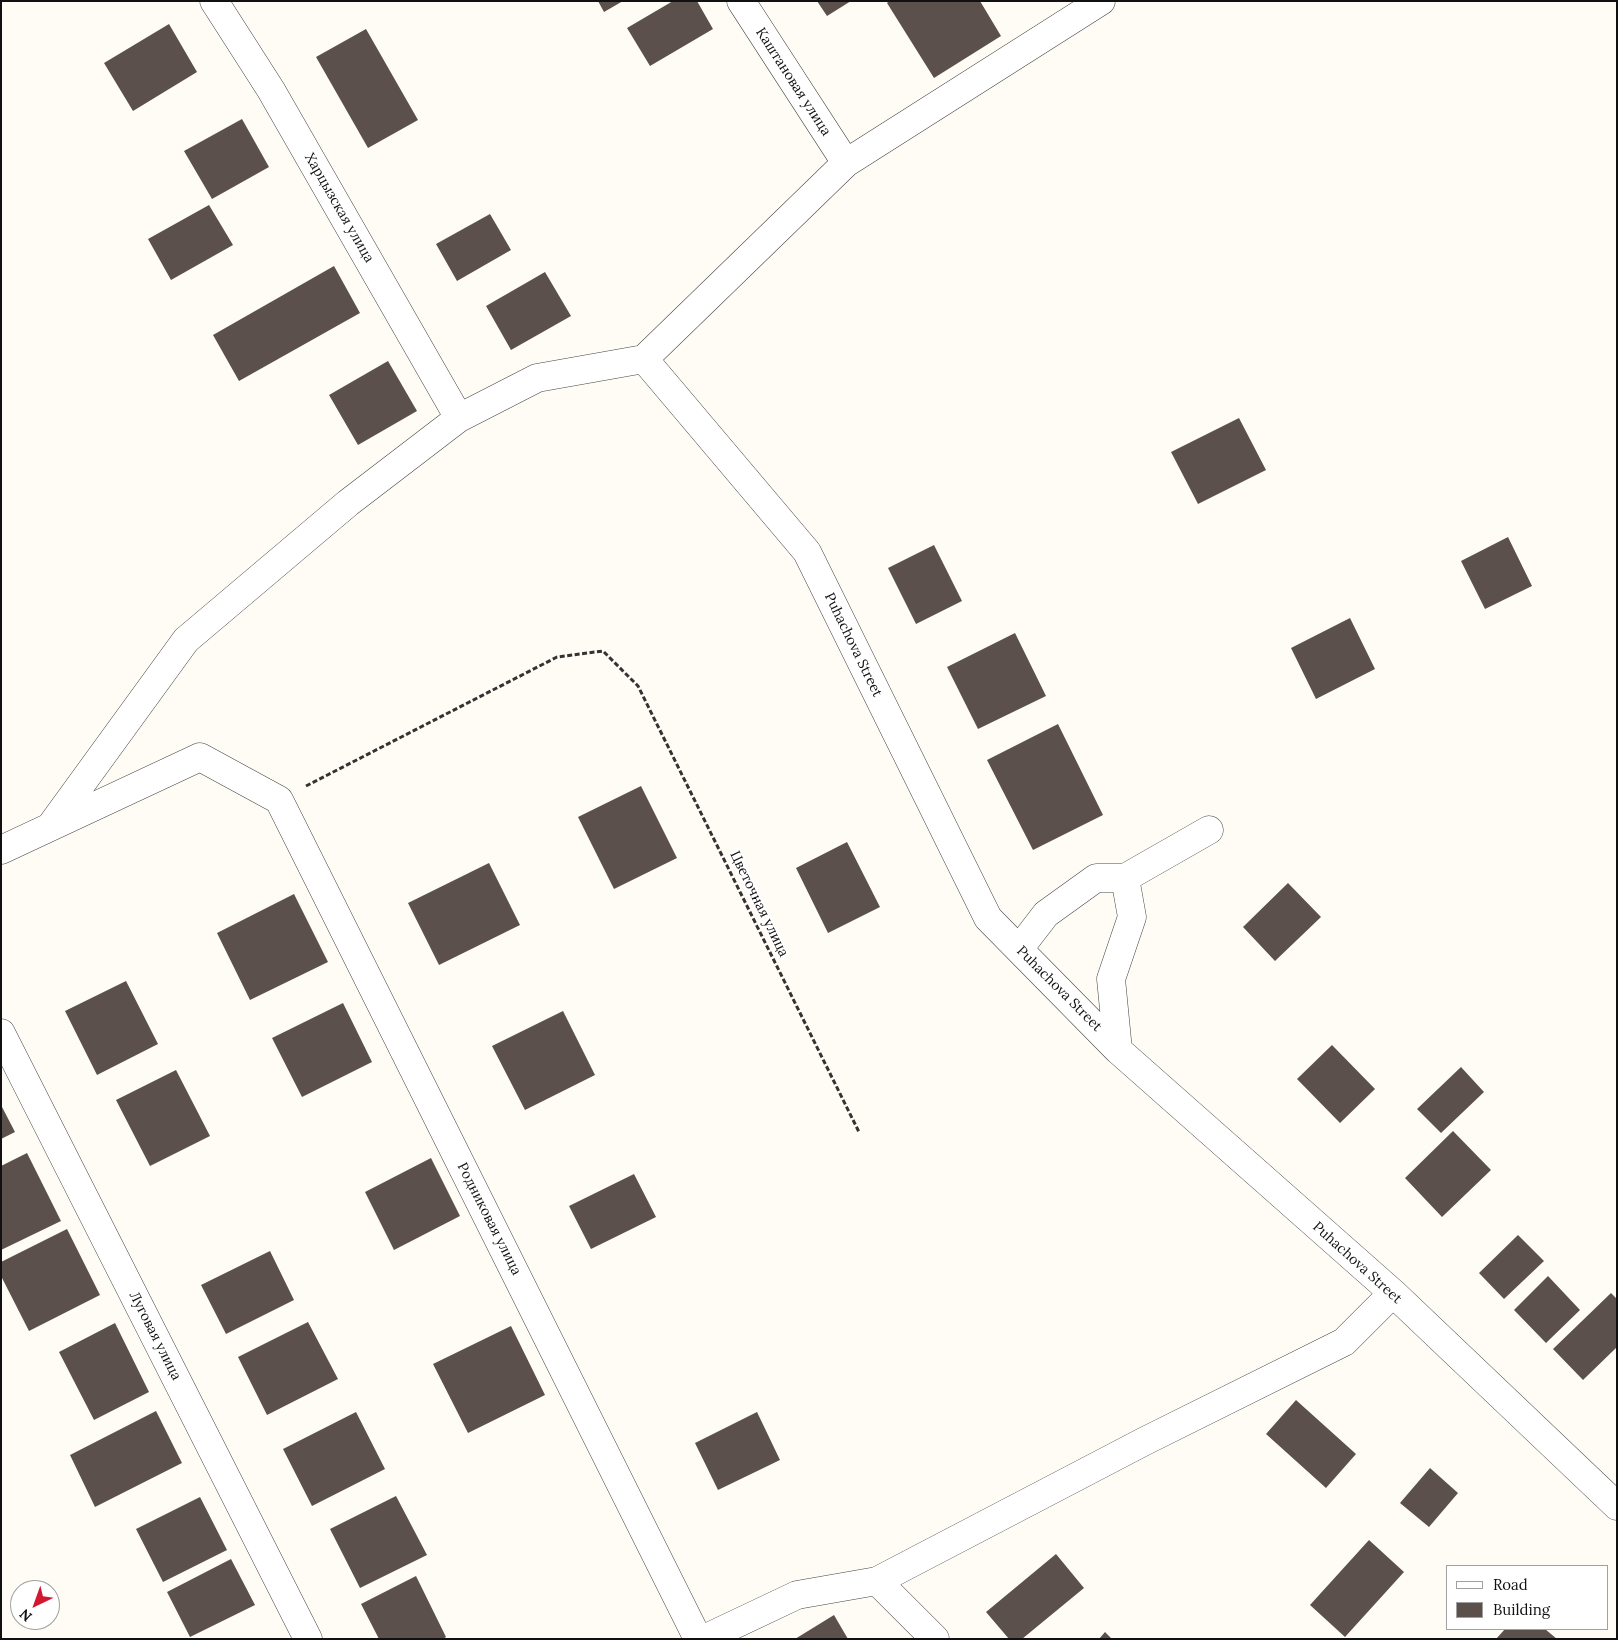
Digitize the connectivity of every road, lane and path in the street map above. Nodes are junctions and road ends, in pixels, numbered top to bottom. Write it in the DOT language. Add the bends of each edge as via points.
graph roads {
  1 [pos="214,1"];
  2 [pos="741,1"];
  3 [pos="1101,1"];
  4 [pos="846,163"];
  5 [pos="644,359"];
  6 [pos="460,418"];
  7 [pos="279,800"];
  8 [pos="50,827"];
  9 [pos="1209,830"];
  10 [pos="1,850"];
  11 [pos="1125,878"];
  12 [pos="1019,950"];
  13 [pos="1,1033"];
  14 [pos="1118,1050"];
  15 [pos="859,1132"];
  16 [pos="1392,1293"];
  17 [pos="1617,1506"];
  18 [pos="877,1581"];
  19 [pos="308,1639"];
  20 [pos="698,1639"];
  21 [pos="704,1639"];
  22 [pos="935,1639"];
  1 -- 6 [label="street, Харцызская улица" via="271,90"];
  2 -- 4 [label="street, Каштановая улица"];
  3 -- 4 [label="street"];
  4 -- 5 [label="street"];
  5 -- 6 [label="street" via="537,378"];
  5 -- 12 [label="street, Puhachova Street" via="807,552 988,918"];
  6 -- 8 [label="street" via="348,503 186,640"];
  7 -- 8 [label="street" via="200,757"];
  7 -- 15 [label="path, Цветочная улица" via="557,656 603,651 638,686"];
  7 -- 20 [label="street, Родниковая улица"];
  8 -- 10 [label="street"];
  9 -- 11 [label="street"];
  11 -- 12 [label="street" via="1096,878 1046,914"];
  11 -- 14 [label="street" via="1132,918 1111,979"];
  12 -- 14 [label="street, Puhachova Street"];
  13 -- 19 [label="street, Луговая улица"];
  14 -- 16 [label="street, Puhachova Street"];
  16 -- 17 [label="street, Puhachova Street"];
  16 -- 18 [label="street" via="1344,1342 1145,1441"];
  18 -- 21 [label="street" via="796,1595"];
  18 -- 22 [label="street"];
}
